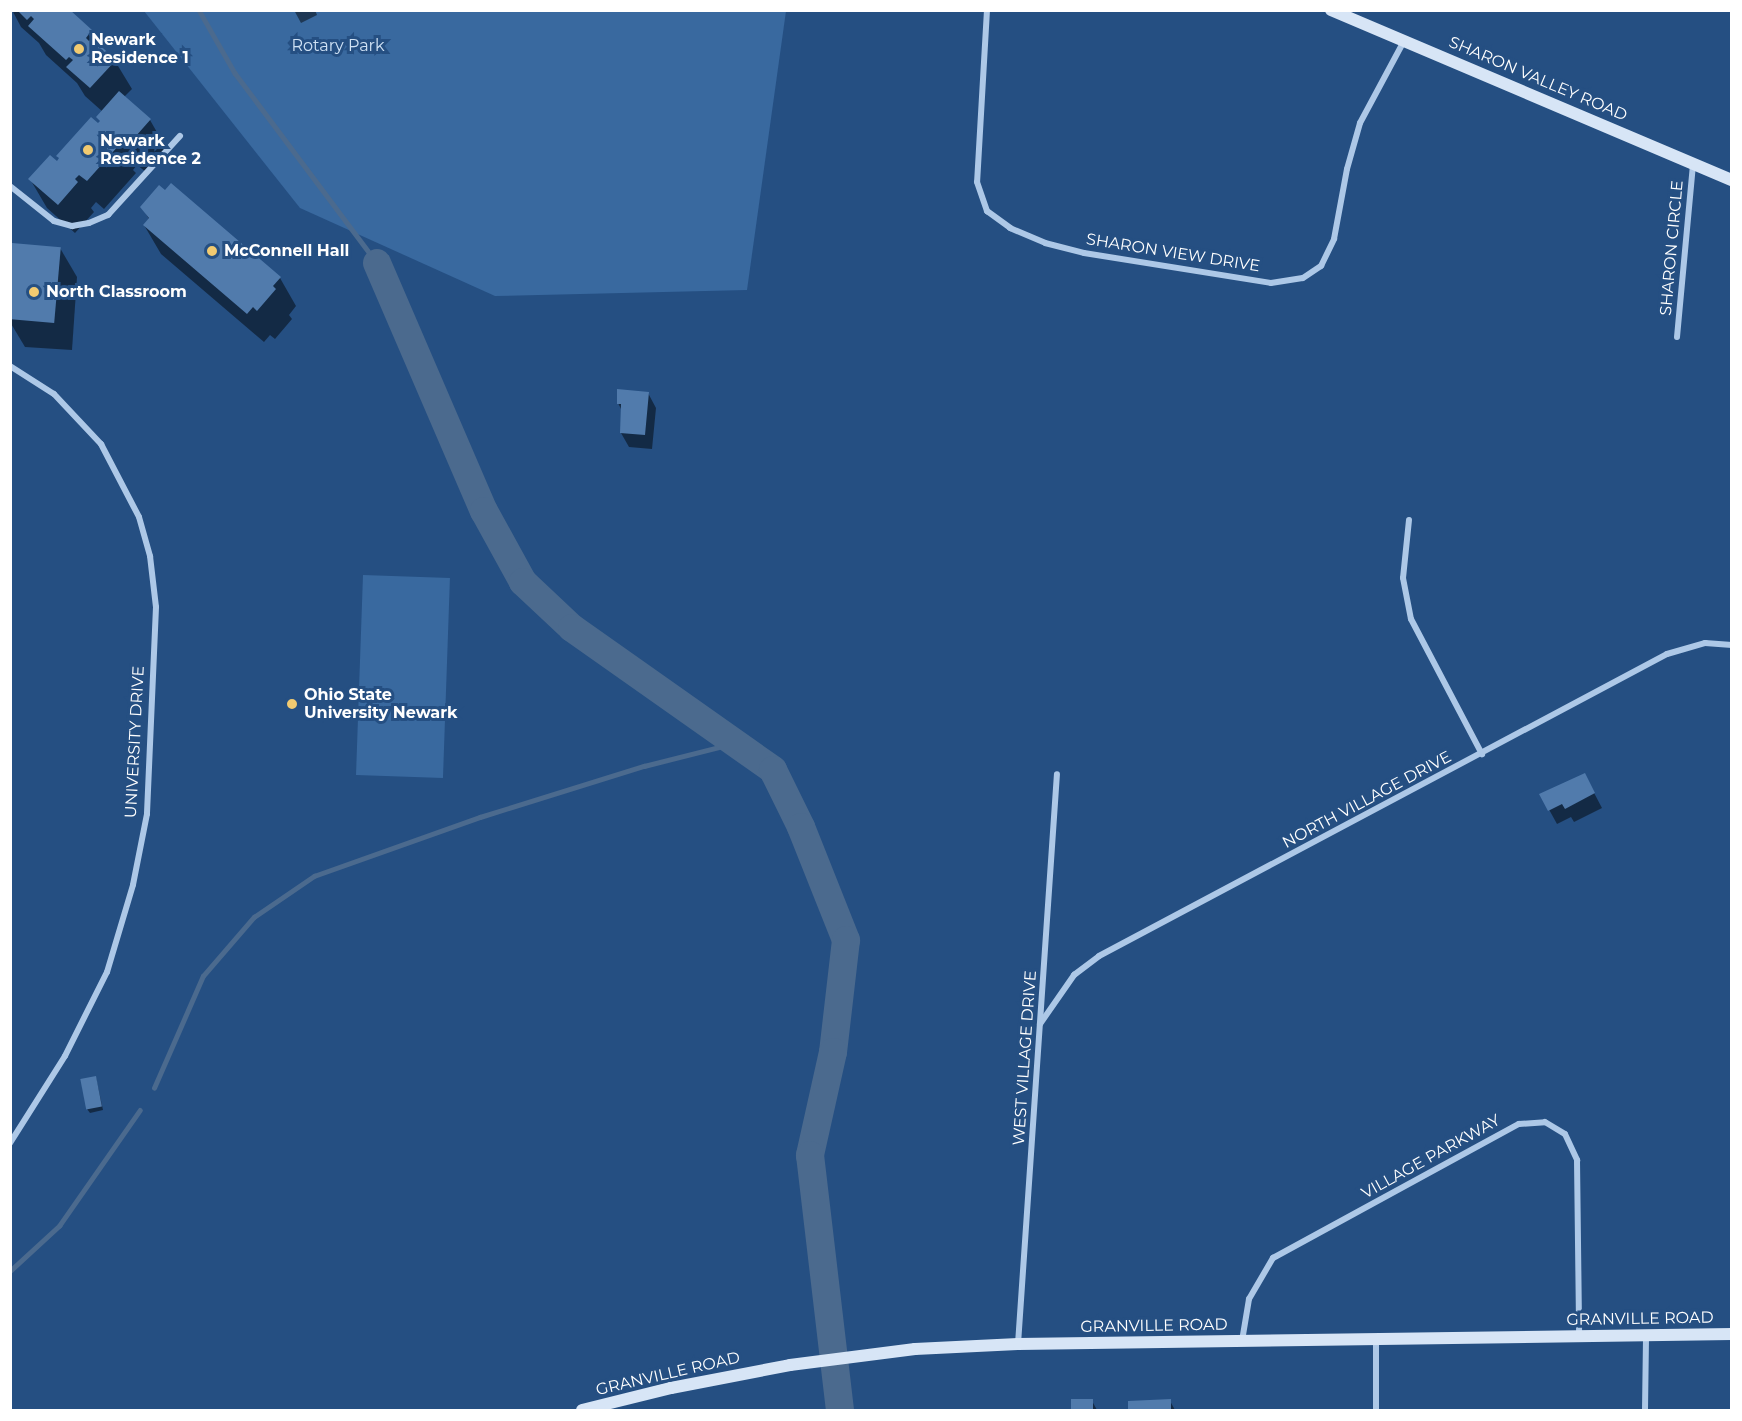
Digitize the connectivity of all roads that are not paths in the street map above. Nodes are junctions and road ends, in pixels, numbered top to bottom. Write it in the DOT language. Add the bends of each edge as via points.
graph roads {
  1 [pos="987,10"];
  2 [pos="1331,10"];
  3 [pos="1404,42"];
  4 [pos="180,136"];
  5 [pos="1693,162"];
  6 [pos="1731,180"];
  7 [pos="10,186"];
  8 [pos="1677,337"];
  9 [pos="10,366"];
  10 [pos="1408,520"];
  11 [pos="1731,645"];
  12 [pos="1482,754"];
  13 [pos="1057,774"];
  14 [pos="1040,1024"];
  15 [pos="10,1143"];
  16 [pos="1731,1334"];
  17 [pos="1646,1336"];
  18 [pos="1579,1337"];
  19 [pos="1376,1338"];
  20 [pos="1242,1341"];
  21 [pos="1018,1344"];
  22 [pos="582,1410"];
  23 [pos="1376,1410"];
  24 [pos="1645,1410"];
  1 -- 3 [label="street, SHARON VIEW DRIVE" via="977,182 987,211 1010,228 1084,253 1271,283 1303,278 1321,266 1334,239 1360,123"];
  2 -- 3 [label="street, SHARON VALLEY ROAD"];
  3 -- 5 [label="street, SHARON VALLEY ROAD"];
  4 -- 7 [label="street" via="108,215 89,223 72,226 54,221"];
  5 -- 6 [label="street, SHARON VALLEY ROAD"];
  5 -- 8 [label="street, SHARON CIRCLE"];
  9 -- 15 [label="street, UNIVERSITY DRIVE" via="54,394 101,444 139,517 150,556 156,607 147,814 133,885 107,972 65,1056"];
  10 -- 12 [label="street" via="1403,578 1411,619"];
  11 -- 12 [label="street, NORTH VILLAGE DRIVE" via="1705,643 1667,654"];
  12 -- 14 [label="street, NORTH VILLAGE DRIVE" via="1099,956 1074,975"];
  13 -- 14 [label="street, WEST VILLAGE DRIVE"];
  14 -- 21 [label="street, WEST VILLAGE DRIVE"];
  16 -- 17 [label="street, GRANVILLE ROAD"];
  17 -- 18 [label="street, GRANVILLE ROAD"];
  17 -- 24 [label="street"];
  18 -- 19 [label="street, GRANVILLE ROAD"];
  18 -- 20 [label="street, VILLAGE PARKWAY" via="1577,1160 1565,1134 1545,1122 1519,1124 1273,1258 1249,1299"];
  19 -- 20 [label="street, GRANVILLE ROAD"];
  19 -- 23 [label="street"];
  20 -- 21 [label="street, GRANVILLE ROAD"];
  21 -- 22 [label="street, GRANVILLE ROAD" via="915,1349 790,1365"];
}
